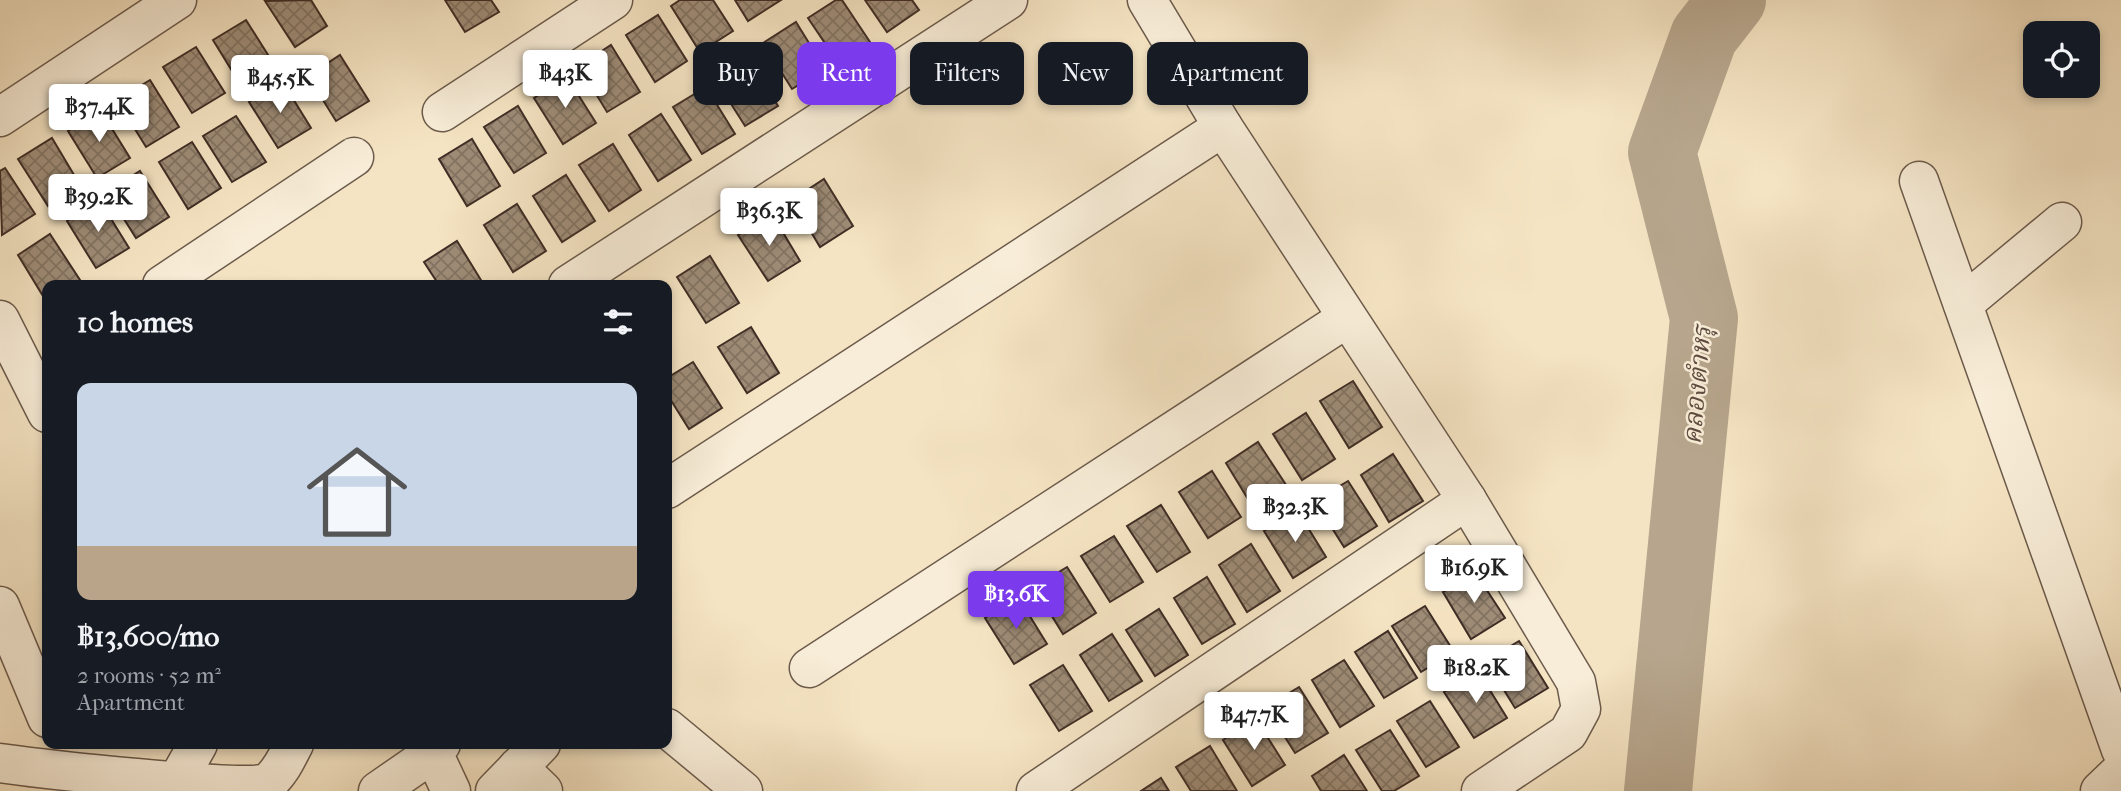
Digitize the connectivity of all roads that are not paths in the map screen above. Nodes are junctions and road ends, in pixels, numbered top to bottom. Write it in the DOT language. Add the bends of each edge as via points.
graph roads {
  1 [pos="177,0"];
  2 [pos="613,0"];
  3 [pos="1008,0"];
  4 [pos="1147,0"];
  5 [pos="442,112"];
  6 [pos="0,117"];
  7 [pos="1223,127"];
  8 [pos="354,157"];
  9 [pos="1919,181"];
  10 [pos="2062,222"];
  11 [pos="170,280"];
  12 [pos="576,280"];
  13 [pos="1962,304"];
  14 [pos="1347,318"];
  15 [pos="0,320"];
  16 [pos="37,369"];
  17 [pos="42,391"];
  18 [pos="672,486"];
  19 [pos="1467,500"];
  20 [pos="0,606"];
  21 [pos="809,668"];
  22 [pos="42,706"];
  23 [pos="672,733"];
  24 [pos="198,749"];
  25 [pos="292,749"];
  26 [pos="431,749"];
  27 [pos="435,749"];
  28 [pos="2121,750"];
  29 [pos="64,758"];
  30 [pos="0,763"];
  31 [pos="2121,771"];
  32 [pos="195,788"];
  33 [pos="378,791"];
  34 [pos="451,791"];
  35 [pos="743,791"];
  36 [pos="1037,791"];
  37 [pos="1481,791"];
  38 [pos="2100,791"];
  1 -- 6 [label="street"];
  2 -- 5 [label="street"];
  3 -- 12 [label="street"];
  4 -- 7 [label="street"];
  7 -- 14 [label="street"];
  7 -- 18 [label="street"];
  8 -- 11 [label="street"];
  9 -- 13 [label="street"];
  10 -- 13 [label="street"];
  13 -- 28 [label="street"];
  14 -- 19 [label="street"];
  14 -- 21 [label="street"];
  15 -- 16 [label="street"];
  16 -- 17 [label="street"];
  19 -- 36 [label="street"];
  19 -- 37 [label="street" via="1576,682 1581,709 1568,733"];
  20 -- 22 [label="street"];
  23 -- 35 [label="street"];
  24 -- 32 [label="street"];
  25 -- 32 [label="street" via="266,784 248,789"];
  26 -- 33 [label="street"];
  27 -- 34 [label="street"];
  29 -- 30 [label="street"];
  29 -- 32 [label="street"];
  31 -- 38 [label="street"];
}
